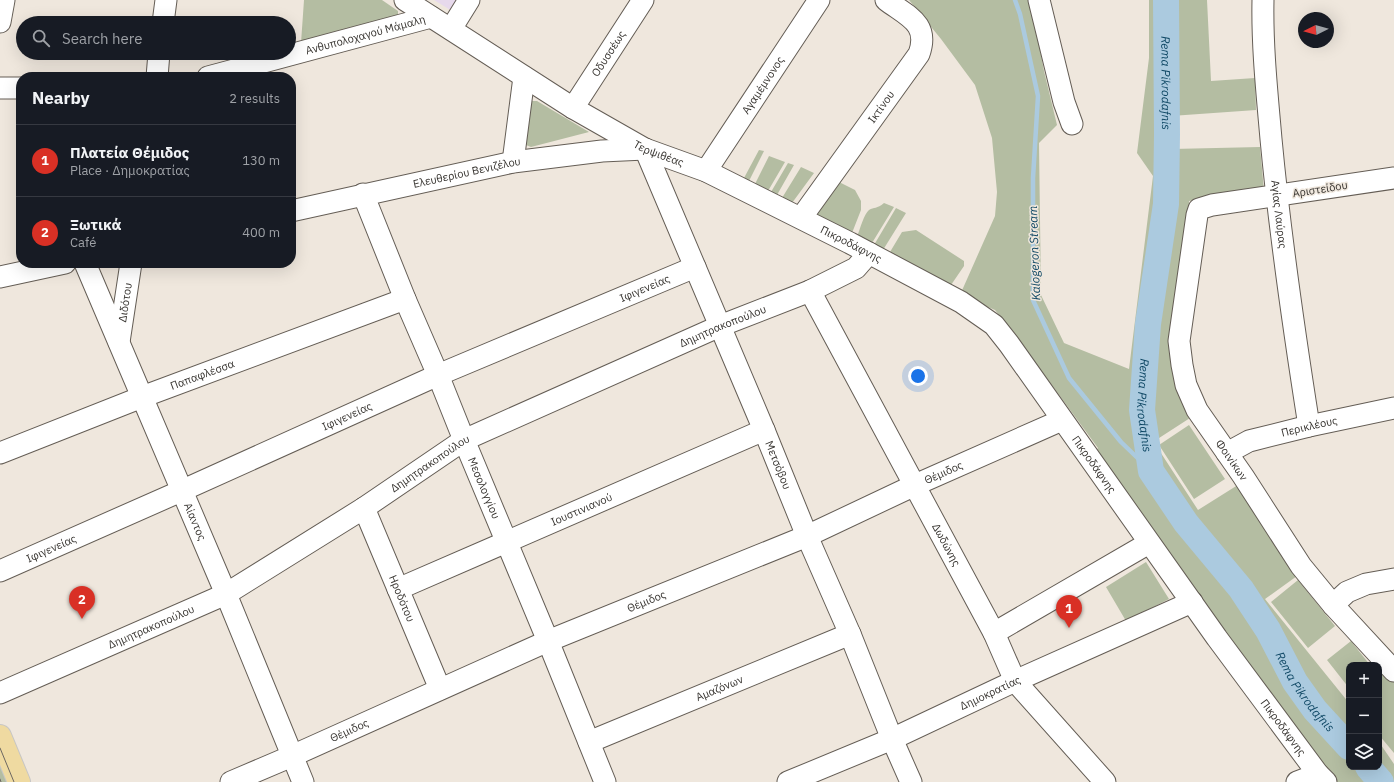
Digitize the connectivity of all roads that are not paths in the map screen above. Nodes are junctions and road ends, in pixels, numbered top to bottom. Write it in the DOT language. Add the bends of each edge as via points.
graph roads {
  1 [pos="4,0"];
  2 [pos="166,0"];
  3 [pos="405,0"];
  4 [pos="469,0"];
  5 [pos="643,0"];
  6 [pos="819,0"];
  7 [pos="886,0"];
  8 [pos="1039,0"];
  9 [pos="1263,0"];
  10 [pos="164,16"];
  11 [pos="431,17"];
  12 [pos="0,22"];
  13 [pos="451,29"];
  14 [pos="296,53"];
  15 [pos="159,60"];
  16 [pos="271,60"];
  17 [pos="158,72"];
  18 [pos="227,72"];
  19 [pos="524,77"];
  20 [pos="0,88"];
  21 [pos="16,88"];
  22 [pos="573,108"];
  23 [pos="1072,124"];
  24 [pos="645,149"];
  25 [pos="513,162"];
  26 [pos="706,171"];
  27 [pos="1394,178"];
  28 [pos="363,194"];
  29 [pos="1277,196"];
  30 [pos="1199,209"];
  31 [pos="296,210"];
  32 [pos="801,218"];
  33 [pos="868,253"];
  34 [pos="695,267"];
  35 [pos="43,268"];
  36 [pos="86,268"];
  37 [pos="130,268"];
  38 [pos="0,278"];
  39 [pos="810,291"];
  40 [pos="405,299"];
  41 [pos="720,326"];
  42 [pos="119,342"];
  43 [pos="438,375"];
  44 [pos="142,397"];
  45 [pos="1394,408"];
  46 [pos="1062,420"];
  47 [pos="1309,426"];
  48 [pos="764,430"];
  49 [pos="464,440"];
  50 [pos="0,453"];
  51 [pos="1227,453"];
  52 [pos="914,485"];
  53 [pos="181,491"];
  54 [pos="364,508"];
  55 [pos="806,536"];
  56 [pos="507,541"];
  57 [pos="1149,543"];
  58 [pos="0,571"];
  59 [pos="1394,579"];
  60 [pos="398,589"];
  61 [pos="226,594"];
  62 [pos="1192,602"];
  63 [pos="1332,605"];
  64 [pos="994,633"];
  65 [pos="850,634"];
  66 [pos="548,641"];
  67 [pos="1394,671"];
  68 [pos="1015,681"];
  69 [pos="440,689"];
  70 [pos="0,693"];
  71 [pos="0,736"];
  72 [pos="892,739"];
  73 [pos="589,742"];
  74 [pos="292,756"];
  75 [pos="1322,778"];
  76 [pos="19,782"];
  77 [pos="231,782"];
  78 [pos="303,782"];
  79 [pos="605,782"];
  80 [pos="788,782"];
  81 [pos="911,782"];
  82 [pos="1105,782"];
  83 [pos="1297,782"];
  1 -- 12 [label="street"];
  2 -- 10 [label="street"];
  3 -- 11 [label="street, Τερψιθέας"];
  4 -- 13 [label="street"];
  5 -- 22 [label="street, Οδυσσέως"];
  6 -- 26 [label="street, Αγαμέμνονος"];
  7 -- 32 [label="street, Ικτίνου" via="917,23 922,33 923,44 919,54"];
  8 -- 23 [label="street" via="1064,102"];
  9 -- 29 [label="street, Αγίας Λαύρας" via="1265,69"];
  11 -- 13 [label="street, Τερψιθέας"];
  11 -- 14 [label="street, Ανθυπολοχαγού Μάμαλη"];
  13 -- 19 [label="street, Τερψιθέας"];
  15 -- 17 [label="street"];
  16 -- 18 [label="street, Ανθυπολοχαγού Μάμαλη"];
  19 -- 22 [label="street, Τερψιθέας"];
  19 -- 25 [label="street"];
  20 -- 21 [label="street"];
  22 -- 24 [label="street, Τερψιθέας"];
  24 -- 25 [label="street, Ελευθερίου Βενιζέλου" via="602,151"];
  24 -- 26 [label="street, Τερψιθέας"];
  24 -- 34 [label="street, Μετσόβου"];
  25 -- 28 [label="street, Ελευθερίου Βενιζέλου"];
  26 -- 32 [label="street, Τερψιθέας"];
  27 -- 29 [label="street, Αριστείδου"];
  28 -- 31 [label="street, Ελευθερίου Βενιζέλου"];
  28 -- 40 [label="street, Μεσολογγίου"];
  29 -- 30 [label="street, Αριστείδου"];
  29 -- 47 [label="street, Αγίας Λαύρας"];
  30 -- 51 [label="street, Φοινίκων" via="1179,341 1186,385 1197,410"];
  32 -- 33 [label="street, Πικροδάφνης"];
  33 -- 39 [label="street, Δημητρακοπούλου" via="856,268"];
  33 -- 46 [label="street, Πικροδάφνης" via="961,302 994,326"];
  34 -- 41 [label="street, Μετσόβου"];
  34 -- 43 [label="street, Ιφιγενείας"];
  35 -- 38 [label="street"];
  36 -- 42 [label="street, Αίαντος"];
  37 -- 42 [label="street, Διδότου"];
  39 -- 41 [label="street, Δημητρακοπούλου"];
  39 -- 52 [label="street, Δωδώνης"];
  40 -- 43 [label="street, Μεσολογγίου"];
  40 -- 44 [label="street, Παπαφλέσσα"];
  41 -- 48 [label="street, Μετσόβου"];
  41 -- 49 [label="street, Δημητρακοπούλου"];
  42 -- 44 [label="street, Αίαντος"];
  43 -- 49 [label="street, Μεσολογγίου"];
  43 -- 53 [label="street, Ιφιγενείας"];
  44 -- 50 [label="street, Παπαφλέσσα"];
  44 -- 53 [label="street, Αίαντος"];
  45 -- 47 [label="street, Περικλέους"];
  46 -- 52 [label="street, Θέμιδος"];
  46 -- 57 [label="street, Πικροδάφνης"];
  47 -- 51 [label="street, Περικλέους" via="1249,441"];
  48 -- 55 [label="street, Μετσόβου"];
  48 -- 56 [label="street, Ιουστινιανού"];
  49 -- 54 [label="street, Δημητρακοπούλου"];
  49 -- 56 [label="street, Μεσολογγίου"];
  51 -- 63 [label="street, Φοινίκων" via="1302,566"];
  52 -- 55 [label="street, Θέμιδος"];
  52 -- 64 [label="street, Δωδώνης"];
  53 -- 58 [label="street, Ιφιγενείας"];
  53 -- 61 [label="street, Αίαντος"];
  54 -- 60 [label="street, Ηροδότου"];
  54 -- 61 [label="street, Δημητρακοπούλου"];
  55 -- 65 [label="street, Μετσόβου"];
  55 -- 66 [label="street, Θέμιδος"];
  56 -- 60 [label="street, Ιουστινιανού"];
  56 -- 66 [label="street, Μεσολογγίου"];
  57 -- 62 [label="street, Πικροδάφνης"];
  57 -- 64 [label="street"];
  59 -- 63 [label="street" via="1366,584 1347,592"];
  60 -- 69 [label="street, Ηροδότου"];
  61 -- 70 [label="street, Δημητρακοπούλου"];
  61 -- 74 [label="street, Αίαντος"];
  62 -- 68 [label="street, Δημοκρατίας"];
  62 -- 75 [label="street, Πικροδάφνης"];
  63 -- 67 [label="street, Φοινίκων"];
  64 -- 68 [label="street, Δωδώνης"];
  65 -- 72 [label="street, Μετσόβου"];
  65 -- 73 [label="street, Αμαζόνων"];
  66 -- 69 [label="street, Θέμιδος"];
  66 -- 73 [label="street, Μεσολογγίου"];
  68 -- 72 [label="street, Δημοκρατίας"];
  68 -- 82 [label="street, Δωδώνης"];
  69 -- 74 [label="street, Θέμιδος"];
  71 -- 76 [label="main road"];
  72 -- 80 [label="street, Δημοκρατίας"];
  72 -- 81 [label="street, Μετσόβου"];
  73 -- 79 [label="street, Μεσολογγίου"];
  74 -- 77 [label="street, Θέμιδος"];
  74 -- 78 [label="street, Αίαντος"];
  75 -- 83 [label="street"];
}
